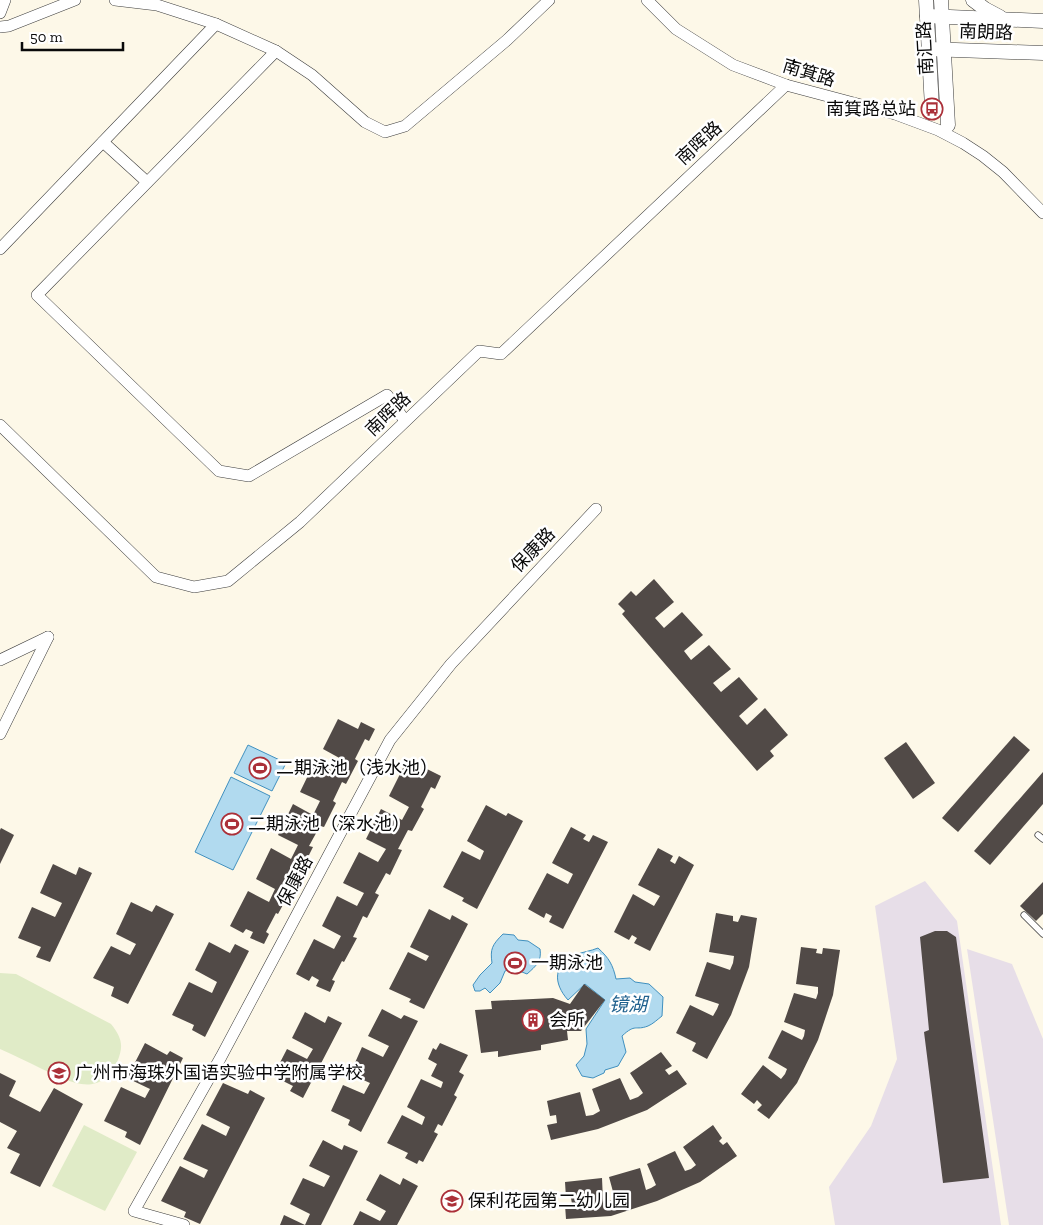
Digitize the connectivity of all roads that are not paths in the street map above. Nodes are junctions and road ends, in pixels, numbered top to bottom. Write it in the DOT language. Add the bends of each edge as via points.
graph roads {
  1 [pos="5,0"];
  2 [pos="75,0"];
  3 [pos="115,0"];
  4 [pos="549,0"];
  5 [pos="647,0"];
  6 [pos="926,0"];
  7 [pos="941,0"];
  8 [pos="973,0"];
  9 [pos="0,13"];
  10 [pos="927,16"];
  11 [pos="1008,20"];
  12 [pos="1043,21"];
  13 [pos="216,24"];
  14 [pos="0,27"];
  15 [pos="928,50"];
  16 [pos="276,51"];
  17 [pos="1043,52"];
  18 [pos="786,85"];
  19 [pos="932,107"];
  20 [pos="948,125"];
  21 [pos="103,142"];
  22 [pos="147,182"];
  23 [pos="1043,213"];
  24 [pos="0,249"];
  25 [pos="405,421"];
  26 [pos="0,425"];
  27 [pos="596,509"];
  28 [pos="0,660"];
  29 [pos="0,734"];
  30 [pos="1024,915"];
  31 [pos="1043,934"];
  32 [pos="184,1225"];
  1 -- 9 [label="street"];
  2 -- 14 [label="street"];
  3 -- 13 [label="street" via="157,5"];
  4 -- 16 [label="street" via="405,126 385,132 366,122 312,75"];
  5 -- 18 [label="street, 南箕路" via="676,29 733,65"];
  6 -- 10 [label="street, 南汇路"];
  7 -- 20 [label="street, 南汇路"];
  8 -- 11 [label="street"];
  10 -- 11 [label="street, 南朗路"];
  10 -- 15 [label="street, 南汇路"];
  11 -- 12 [label="street, 南朗路"];
  13 -- 16 [label="street"];
  13 -- 21 [label="street"];
  15 -- 17 [label="street, 南朗路"];
  15 -- 19 [label="street, 南汇路"];
  16 -- 22 [label="street"];
  18 -- 23 [label="street, 南箕路" via="895,114 938,130 983,156"];
  18 -- 25 [label="street, 南晖路" via="501,354 479,351"];
  21 -- 22 [label="street"];
  21 -- 24 [label="street"];
  22 -- 25 [label="street" via="37,295 219,471 249,476 387,395"];
  25 -- 26 [label="street, 南晖路" via="300,522 228,581 194,587 156,577"];
  27 -- 32 [label="street, 保康路" via="451,664 390,740 221,1057 134,1211"];
  28 -- 29 [label="street" via="48,637"];
  30 -- 31 [label="lane"];
}
